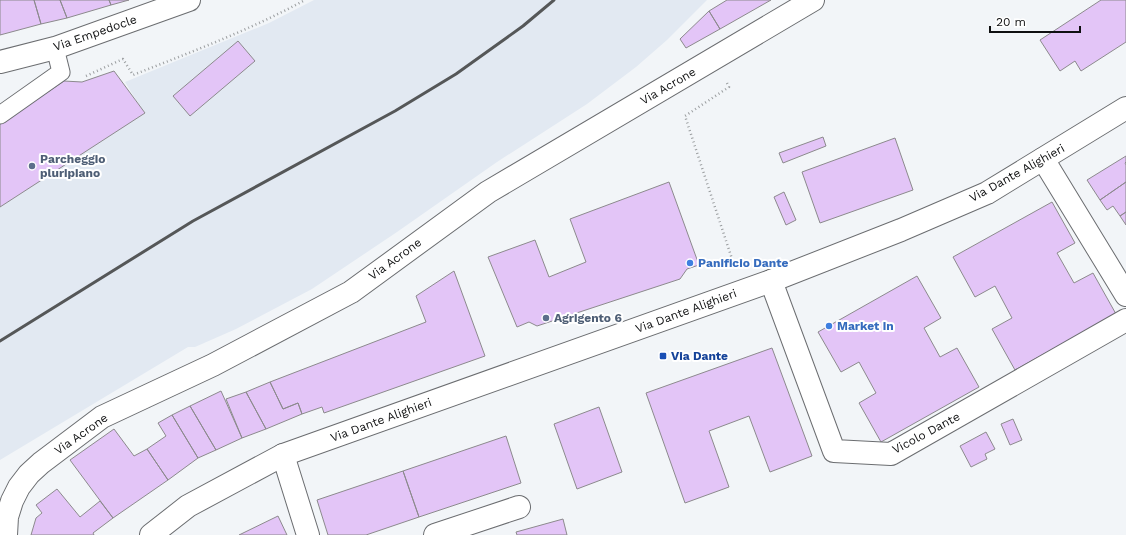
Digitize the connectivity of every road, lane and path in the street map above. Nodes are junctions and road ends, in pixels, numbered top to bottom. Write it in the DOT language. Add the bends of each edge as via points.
graph roads {
  1 [pos="189,0"];
  2 [pos="305,0"];
  3 [pos="813,0"];
  4 [pos="55,48"];
  5 [pos="0,62"];
  6 [pos="81,78"];
  7 [pos="729,87"];
  8 [pos="1126,108"];
  9 [pos="0,115"];
  10 [pos="1043,160"];
  11 [pos="772,280"];
  12 [pos="742,291"];
  13 [pos="1126,295"];
  14 [pos="1126,320"];
  15 [pos="283,455"];
  16 [pos="519,507"];
  17 [pos="6,535"];
  18 [pos="150,535"];
  19 [pos="308,535"];
  20 [pos="435,535"];
  1 -- 4 [label="street, Via Empedocle"];
  2 -- 6 [label="path" via="231,37 133,76 123,59"];
  3 -- 17 [label="street, Via Acrone" via="488,192 351,292 213,365 102,417 28,474 12,501"];
  4 -- 5 [label="street, Via Empedocle"];
  4 -- 9 [label="lane" via="61,72"];
  7 -- 12 [label="path" via="685,116"];
  8 -- 10 [label="street, Via Dante Alighieri"];
  10 -- 11 [label="street, Via Dante Alighieri" via="987,193 901,230"];
  10 -- 13 [label="street"];
  11 -- 12 [label="street, Via Dante Alighieri"];
  11 -- 14 [label="street, Vicolo Dante" via="834,451 892,454"];
  12 -- 15 [label="street, Via Dante Alighieri"];
  15 -- 18 [label="street, Via Dante Alighieri" via="188,506"];
  15 -- 19 [label="street"];
  16 -- 20 [label="street"];
}
